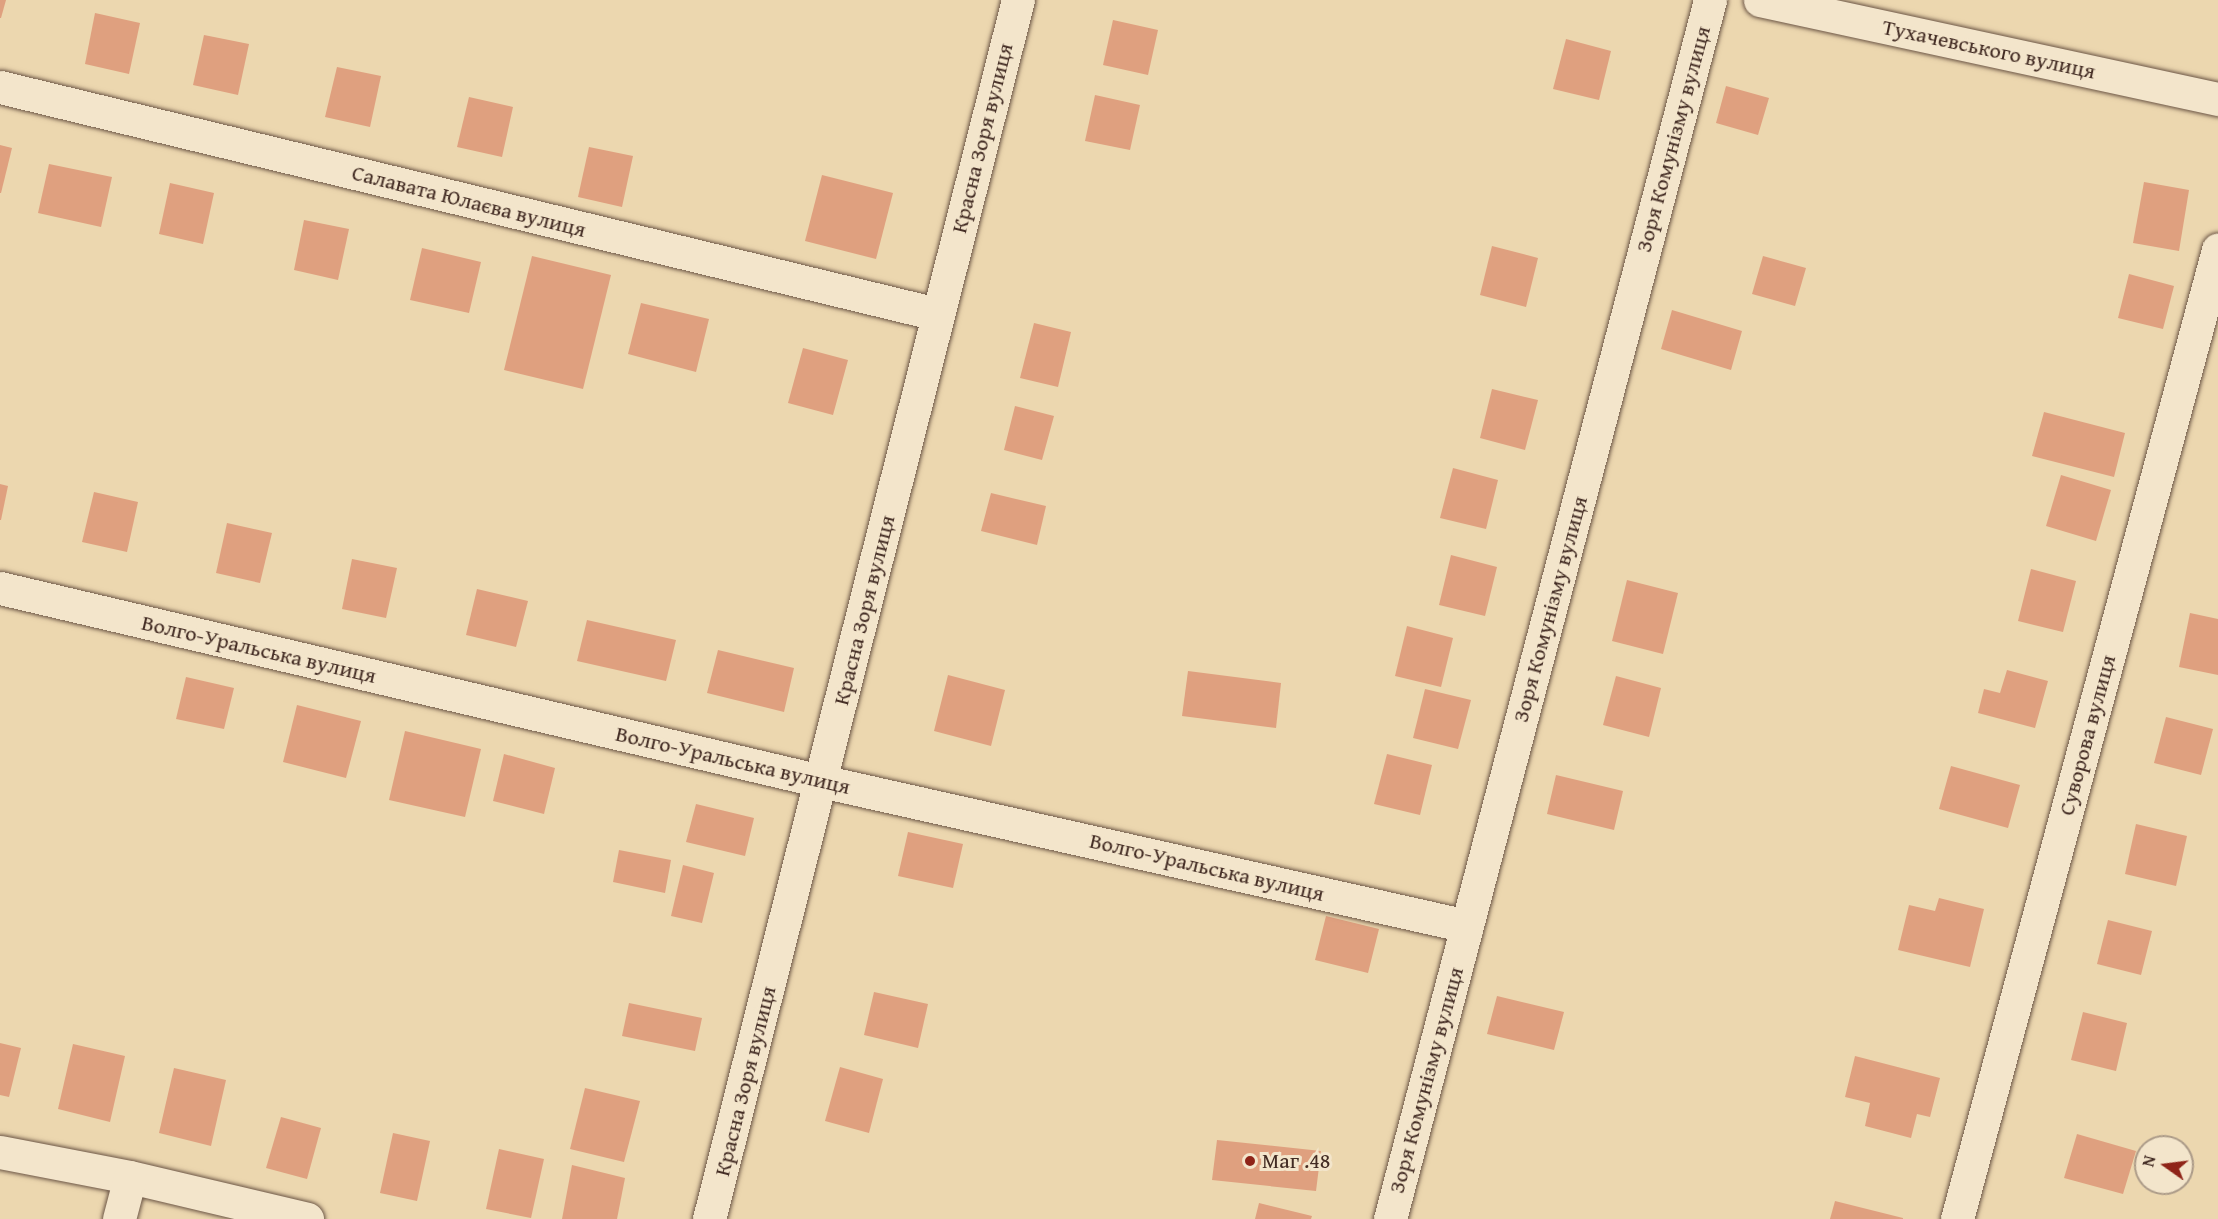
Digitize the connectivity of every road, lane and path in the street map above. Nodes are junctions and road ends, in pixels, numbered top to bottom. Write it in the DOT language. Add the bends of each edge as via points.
graph roads {
  1 [pos="1018,0"];
  2 [pos="1710,0"];
  3 [pos="1760,0"];
  4 [pos="0,87"];
  5 [pos="2218,99"];
  6 [pos="2218,250"];
  7 [pos="937,314"];
  8 [pos="0,588"];
  9 [pos="822,781"];
  10 [pos="1467,926"];
  11 [pos="0,1152"];
  12 [pos="130,1177"];
  13 [pos="119,1219"];
  14 [pos="307,1219"];
  15 [pos="709,1219"];
  16 [pos="1390,1219"];
  17 [pos="1957,1219"];
  1 -- 7 [label="street, Красна Зоря вулиця"];
  2 -- 10 [label="street, Зоря Комунізму вулиця"];
  3 -- 5 [label="street, Тухачевського вулиця"];
  4 -- 7 [label="street, Салавата Юлаєва вулиця"];
  6 -- 17 [label="street, Суворова вулиця"];
  7 -- 9 [label="street, Красна Зоря вулиця"];
  8 -- 9 [label="street, Волго-Уральська вулиця"];
  9 -- 10 [label="street, Волго-Уральська вулиця"];
  9 -- 15 [label="street, Красна Зоря вулиця"];
  10 -- 16 [label="street, Зоря Комунізму вулиця"];
  11 -- 12 [label="street"];
  12 -- 13 [label="street"];
  12 -- 14 [label="street"];
}
